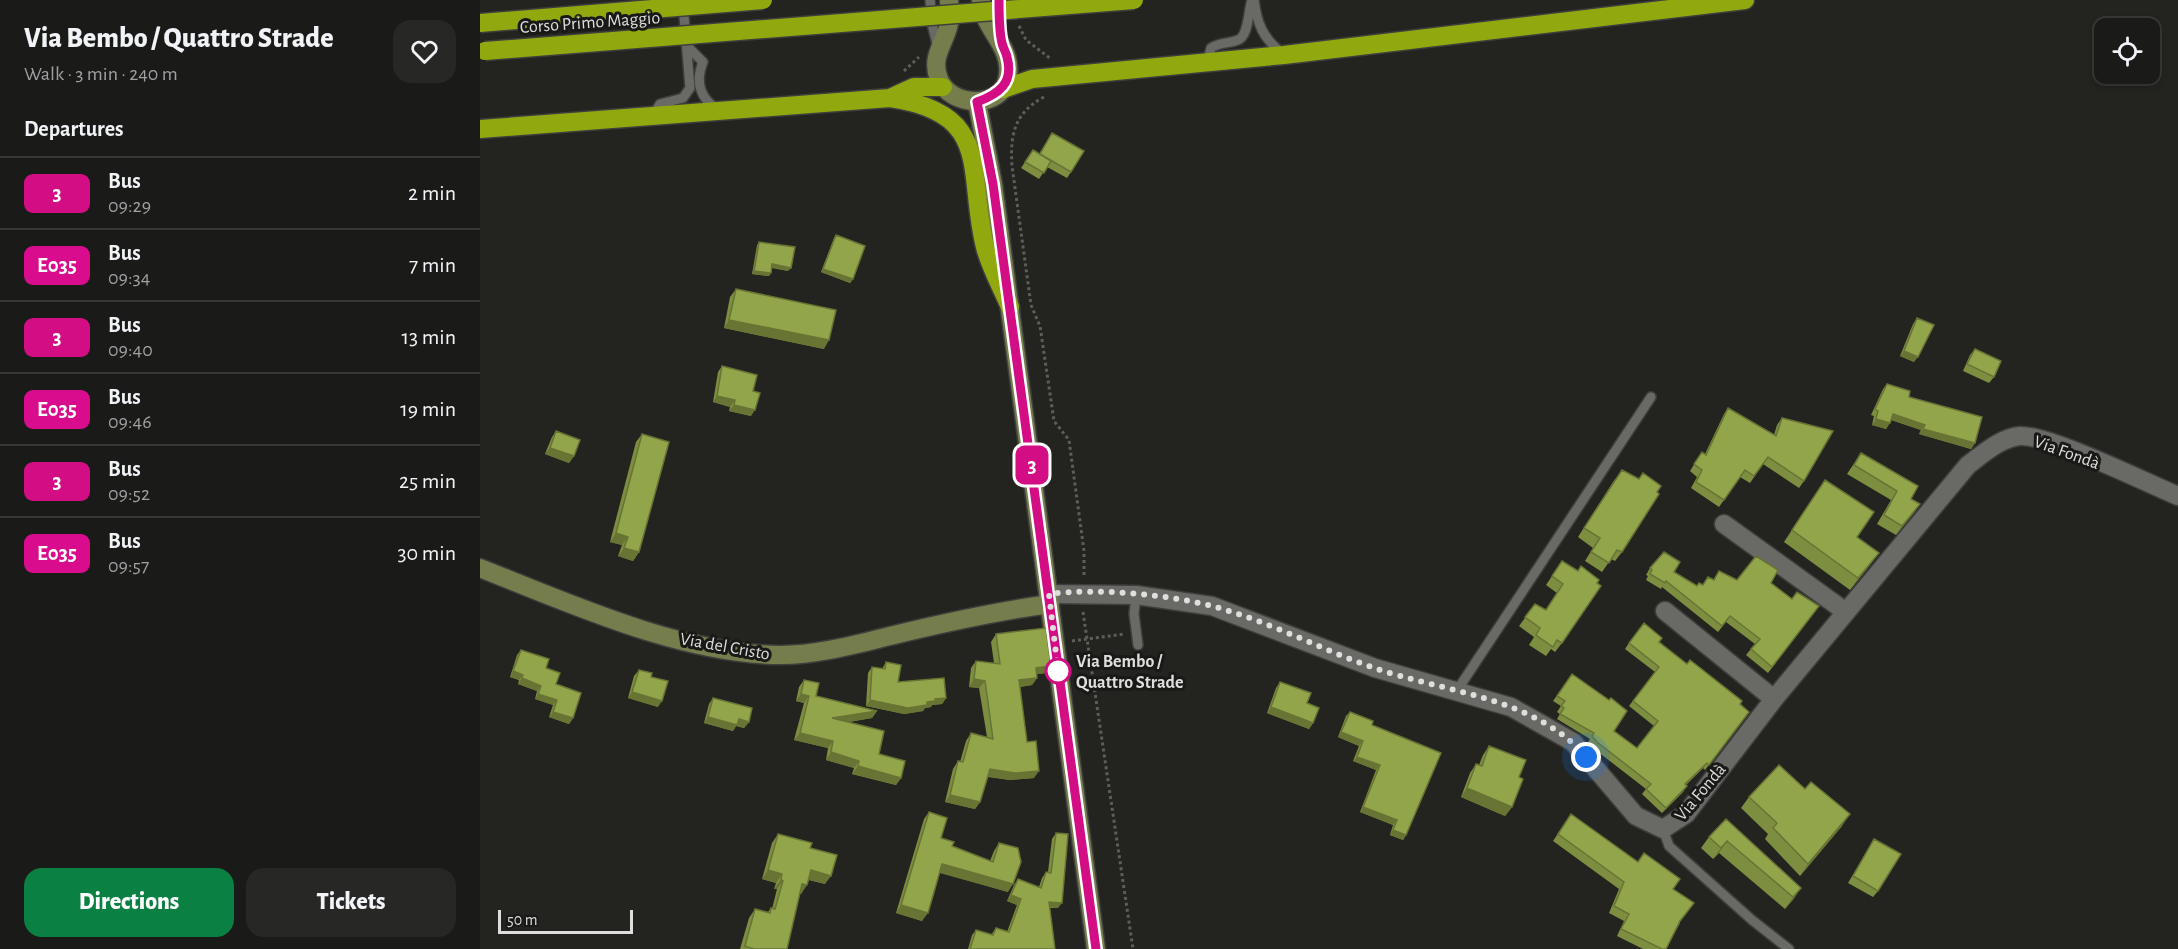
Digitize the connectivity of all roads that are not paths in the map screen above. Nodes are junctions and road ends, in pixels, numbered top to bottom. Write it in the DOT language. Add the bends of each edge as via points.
graph roads {
  1 [pos="683,0"];
  2 [pos="764,0"];
  3 [pos="930,0"];
  4 [pos="949,0"];
  5 [pos="981,0"];
  6 [pos="999,0"];
  7 [pos="1134,0"];
  8 [pos="1253,0"];
  9 [pos="1745,0"];
  10 [pos="480,23"];
  11 [pos="1001,42"];
  12 [pos="687,45"];
  13 [pos="483,51"];
  14 [pos="930,51"];
  15 [pos="1284,55"];
  16 [pos="1207,63"];
  17 [pos="944,87"];
  18 [pos="1003,89"];
  19 [pos="890,98"];
  20 [pos="977,102"];
  21 [pos="721,111"];
  22 [pos="653,116"];
  23 [pos="480,129"];
  24 [pos="1010,307"];
  25 [pos="1651,396"];
  26 [pos="2178,496"];
  27 [pos="1724,524"];
  28 [pos="480,569"];
  29 [pos="1136,595"];
  30 [pos="1049,599"];
  31 [pos="1665,611"];
  32 [pos="1846,612"];
  33 [pos="1138,645"];
  34 [pos="1456,692"];
  35 [pos="1774,699"];
  36 [pos="1663,829"];
  37 [pos="1096,949"];
  38 [pos="1789,949"];
  1 -- 12 [label="lane"];
  2 -- 10 [label="highway, Corso Primo Maggio, bridge"];
  3 -- 14 [label="lane"];
  4 -- 14 [label="main road" via="950,18"];
  5 -- 11 [label="main road" via="985,20"];
  6 -- 11 [label="lane"];
  7 -- 13 [label="highway, Corso Primo Maggio, bridge"];
  8 -- 15 [label="lane" via="1260,30"];
  8 -- 16 [label="lane" via="1244,36 1211,48"];
  9 -- 15 [label="highway"];
  11 -- 18 [label="main road" via="1008,57 1008,77"];
  12 -- 21 [label="lane" via="703,62 699,72 706,103"];
  12 -- 22 [label="lane" via="689,93 677,101 663,101"];
  14 -- 17 [label="main road"];
  15 -- 16 [label="highway"];
  16 -- 18 [label="highway" via="1032,79"];
  17 -- 19 [label="highway" via="914,87"];
  17 -- 20 [label="main road" via="961,100"];
  18 -- 20 [label="main road"];
  19 -- 21 [label="highway"];
  19 -- 24 [label="highway" via="928,106 950,118 969,144 985,247"];
  20 -- 24 [label="main road"];
  21 -- 22 [label="highway"];
  22 -- 23 [label="highway"];
  24 -- 30 [label="main road"];
  25 -- 34 [label="lane"];
  26 -- 32 [label="street, Via Fondà" via="2049,442 2020,436 1994,445 1968,465"];
  27 -- 32 [label="street"];
  28 -- 30 [label="main road, Via del Cristo" via="630,625 730,650 781,655 827,650"];
  29 -- 30 [label="street, Via Fondà"];
  29 -- 33 [label="lane"];
  29 -- 34 [label="street, Via Fondà" via="1212,606 1375,668"];
  30 -- 37 [label="main road"];
  31 -- 35 [label="street"];
  32 -- 35 [label="street, Via Fondà"];
  34 -- 36 [label="street, Via Fondà" via="1511,707 1573,742 1636,816"];
  35 -- 36 [label="street, Via Fondà" via="1686,814"];
  36 -- 38 [label="lane" via="1669,846"];
}
